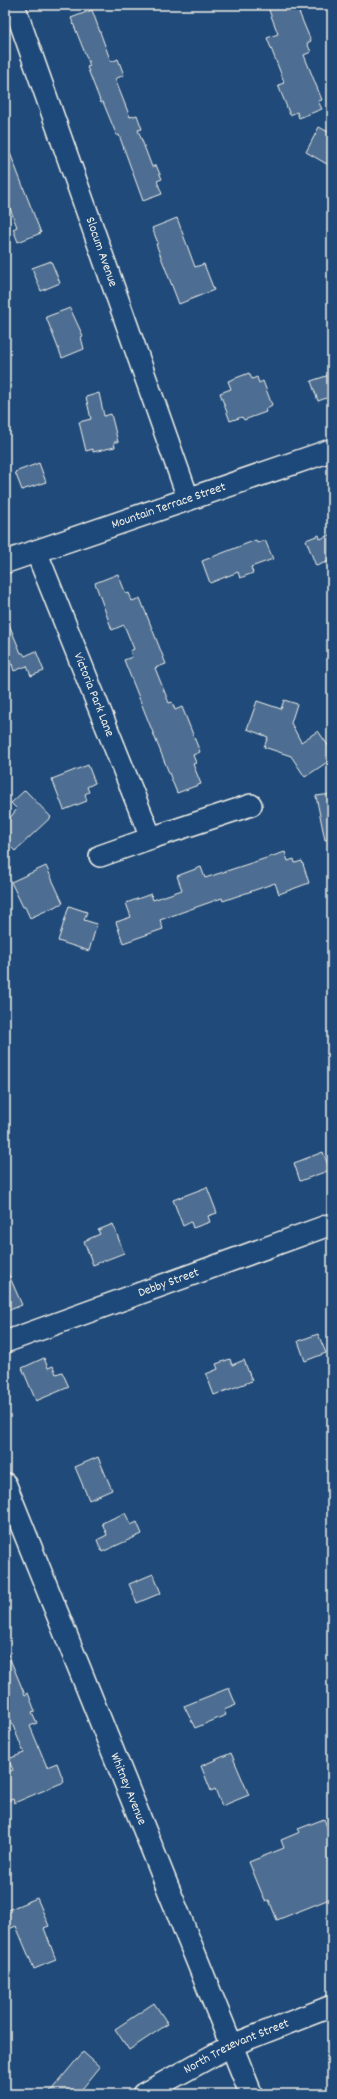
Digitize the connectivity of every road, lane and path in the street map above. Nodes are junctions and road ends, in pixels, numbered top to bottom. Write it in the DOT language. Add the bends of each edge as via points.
graph roads {
  1 [pos="14,5"];
  2 [pos="332,450"];
  3 [pos="188,498"];
  4 [pos="36,551"];
  5 [pos="5,562"];
  6 [pos="251,805"];
  7 [pos="151,838"];
  8 [pos="100,856"];
  9 [pos="332,1224"];
  10 [pos="5,1342"];
  11 [pos="5,1484"];
  12 [pos="332,2006"];
  13 [pos="232,2045"];
  14 [pos="143,2094"];
  15 [pos="252,2094"];
  1 -- 3 [label="street, Slocum Avenue"];
  2 -- 3 [label="main road, Mountain Terrace Street"];
  3 -- 4 [label="main road, Mountain Terrace Street"];
  4 -- 5 [label="main road, Mountain Terrace Street"];
  4 -- 7 [label="street, Victoria Park Lane"];
  6 -- 7 [label="street"];
  7 -- 8 [label="street"];
  9 -- 10 [label="street, Debby Street"];
  11 -- 13 [label="main road, Whitney Avenue"];
  12 -- 13 [label="street, North Trezevant Street"];
  13 -- 14 [label="street, North Trezevant Street"];
  13 -- 15 [label="main road, Whitney Avenue"];
}
